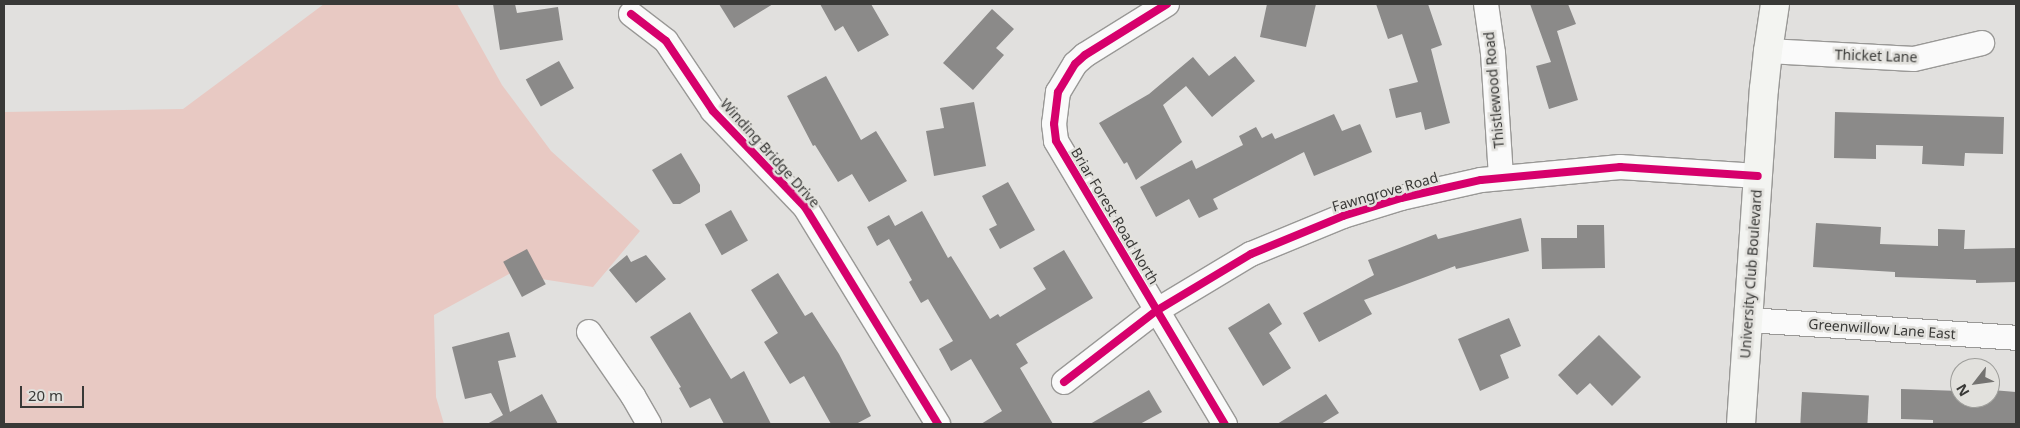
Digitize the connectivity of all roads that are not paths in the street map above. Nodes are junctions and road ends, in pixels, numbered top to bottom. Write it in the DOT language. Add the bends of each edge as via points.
graph roads {
  1 [pos="1167,4"];
  2 [pos="1486,4"];
  3 [pos="1776,4"];
  4 [pos="631,14"];
  5 [pos="1982,43"];
  6 [pos="1768,51"];
  7 [pos="1758,176"];
  8 [pos="1501,177"];
  9 [pos="1156,311"];
  10 [pos="1748,320"];
  11 [pos="590,332"];
  12 [pos="2016,338"];
  13 [pos="1064,382"];
  14 [pos="649,424"];
  15 [pos="938,424"];
  16 [pos="1225,424"];
  17 [pos="1741,424"];
  1 -- 9 [label="street, Briar Forest Road North" via="1085,54 1075,64 1058,92 1054,124 1056,141"];
  2 -- 8 [label="street, Thistlewood Road" via="1493,53"];
  3 -- 6 [label="street, University Club Boulevard"];
  4 -- 15 [label="street, Winding Bridge Drive" via="666,41 713,111 805,207"];
  5 -- 6 [label="street, Thicket Lane" via="1914,59"];
  6 -- 7 [label="street, University Club Boulevard"];
  7 -- 8 [label="street, Fawngrove Road" via="1620,167"];
  7 -- 10 [label="street, University Club Boulevard"];
  8 -- 9 [label="street, Fawngrove Road" via="1452,186 1343,216 1252,254"];
  9 -- 13 [label="street, Fawngrove Road"];
  9 -- 16 [label="street, Briar Forest Road North"];
  10 -- 12 [label="street, Greenwillow Lane East"];
  10 -- 17 [label="street, University Club Boulevard"];
  11 -- 14 [label="street"];
}
